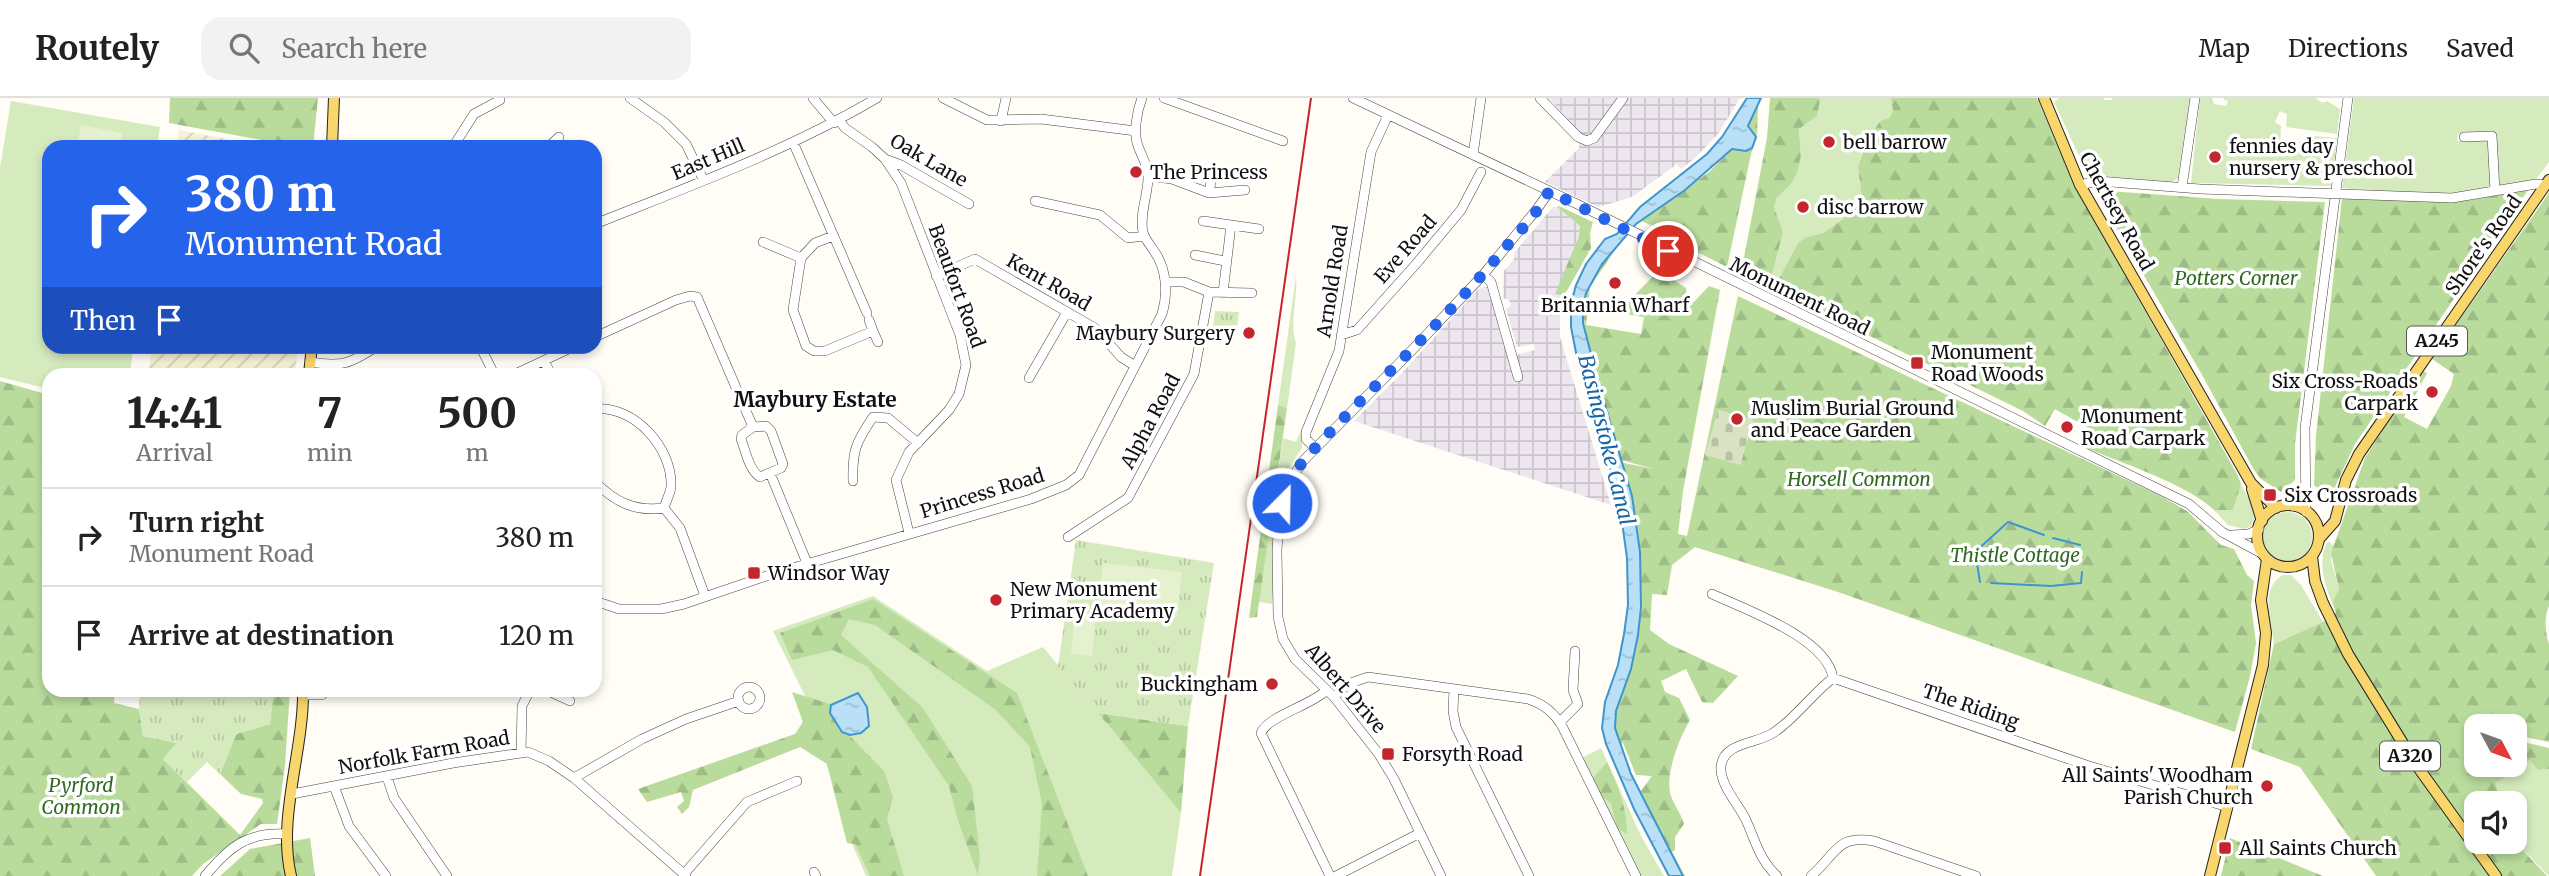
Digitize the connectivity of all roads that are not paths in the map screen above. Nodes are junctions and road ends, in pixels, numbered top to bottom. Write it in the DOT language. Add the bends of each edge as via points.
graph roads {
  1 [pos="334,98"];
  2 [pos="630,98"];
  3 [pos="813,98"];
  4 [pos="877,98"];
  5 [pos="943,98"];
  6 [pos="1006,98"];
  7 [pos="1142,98"];
  8 [pos="1164,98"];
  9 [pos="1353,98"];
  10 [pos="1481,98"];
  11 [pos="1540,98"];
  12 [pos="1623,98"];
  13 [pos="2195,98"];
  14 [pos="2348,98"];
  15 [pos="2047,99"];
  16 [pos="500,100"];
  17 [pos="1388,115"];
  18 [pos="1000,121"];
  19 [pos="837,122"];
  20 [pos="1136,131"];
  21 [pos="558,137"];
  22 [pos="2464,137"];
  23 [pos="332,140"];
  24 [pos="457,140"];
  25 [pos="555,140"];
  26 [pos="1283,141"];
  27 [pos="793,142"];
  28 [pos="1474,155"];
  29 [pos="885,159"];
  30 [pos="1213,170"];
  31 [pos="1481,172"];
  32 [pos="1148,176"];
  33 [pos="703,179"];
  34 [pos="2547,182"];
  35 [pos="2080,184"];
  36 [pos="2182,187"];
  37 [pos="1245,190"];
  38 [pos="1549,191"];
  39 [pos="2495,191"];
  40 [pos="1209,192"];
  41 [pos="2336,194"];
  42 [pos="1035,201"];
  43 [pos="969,204"];
  44 [pos="602,221"];
  45 [pos="1203,221"];
  46 [pos="1231,225"];
  47 [pos="1259,229"];
  48 [pos="833,236"];
  49 [pos="1144,236"];
  50 [pos="763,242"];
  51 [pos="1195,255"];
  52 [pos="802,258"];
  53 [pos="1225,261"];
  54 [pos="1483,275"];
  55 [pos="936,276"];
  56 [pos="1165,282"];
  57 [pos="1209,292"];
  58 [pos="1223,293"];
  59 [pos="1252,293"];
  60 [pos="1067,312"];
  61 [pos="873,331"];
  62 [pos="602,334"];
  63 [pos="1341,335"];
  64 [pos="878,342"];
  65 [pos="311,354"];
  66 [pos="365,354"];
  67 [pos="558,354"];
  68 [pos="544,361"];
  69 [pos="310,362"];
  70 [pos="1135,366"];
  71 [pos="310,368"];
  72 [pos="528,368"];
  73 [pos="548,368"];
  74 [pos="1518,377"];
  75 [pos="1029,378"];
  76 [pos="602,408"];
  77 [pos="753,428"];
  78 [pos="918,443"];
  79 [pos="1315,449"];
  80 [pos="770,473"];
  81 [pos="853,481"];
  82 [pos="2251,483"];
  83 [pos="2305,483"];
  84 [pos="602,489"];
  85 [pos="2293,506"];
  86 [pos="664,508"];
  87 [pos="2276,508"];
  88 [pos="2339,509"];
  89 [pos="2311,516"];
  90 [pos="2260,525"];
  91 [pos="909,533"];
  92 [pos="2227,535"];
  93 [pos="1068,537"];
  94 [pos="2319,539"];
  95 [pos="2312,555"];
  96 [pos="2265,556"];
  97 [pos="807,563"];
  98 [pos="2282,566"];
  99 [pos="2296,566"];
  100 [pos="2262,592"];
  101 [pos="1712,594"];
  102 [pos="705,596"];
  103 [pos="602,603"];
  104 [pos="2323,603"];
  105 [pos="1575,651"];
  106 [pos="1833,678"];
  107 [pos="1454,689"];
  108 [pos="1330,694"];
  109 [pos="304,697"];
  110 [pos="526,697"];
  111 [pos="561,697"];
  112 [pos="570,701"];
  113 [pos="739,701"];
  114 [pos="1560,722"];
  115 [pos="521,753"];
  116 [pos="387,777"];
  117 [pos="574,778"];
  118 [pos="797,781"];
  119 [pos="334,786"];
  120 [pos="292,794"];
  121 [pos="2228,807"];
  122 [pos="1420,833"];
  123 [pos="286,834"];
  124 [pos="685,875"];
  125 [pos="205,876"];
  126 [pos="292,876"];
  127 [pos="386,876"];
  128 [pos="447,876"];
  129 [pos="1330,876"];
  130 [pos="1336,876"];
  131 [pos="1441,876"];
  132 [pos="1529,876"];
  133 [pos="1636,876"];
  134 [pos="1777,876"];
  135 [pos="1812,876"];
  136 [pos="1976,876"];
  137 [pos="2210,876"];
  138 [pos="2496,876"];
  1 -- 23 [label="main road"];
  2 -- 33 [label="street" via="685,144"];
  3 -- 19 [label="street, Oak Lane"];
  4 -- 19 [label="street, East Hill"];
  5 -- 18 [label="street" via="987,120"];
  6 -- 18 [label="street"];
  7 -- 20 [label="street"];
  8 -- 26 [label="street"];
  9 -- 17 [label="street, Monument Road"];
  10 -- 28 [label="street"];
  11 -- 12 [label="street" via="1583,141 1592,140"];
  13 -- 36 [label="street"];
  14 -- 41 [label="street"];
  15 -- 35 [label="main road, Chertsey Road"];
  16 -- 24 [label="street" via="474,114"];
  17 -- 28 [label="street, Monument Road"];
  17 -- 63 [label="street, Arnold Road" via="1371,152"];
  18 -- 20 [label="street" via="1041,119"];
  19 -- 27 [label="street, East Hill"];
  19 -- 29 [label="street, Oak Lane"];
  20 -- 32 [label="street"];
  21 -- 25 [label="street"];
  22 -- 39 [label="street" via="2492,136"];
  27 -- 33 [label="street, East Hill"];
  27 -- 48 [label="street"];
  28 -- 38 [label="street, Monument Road"];
  29 -- 43 [label="street, Oak Lane"];
  29 -- 55 [label="street, Beaufort Road" via="901,183"];
  30 -- 40 [label="street"];
  31 -- 63 [label="street, Eve Road" via="1461,210 1416,264 1357,330"];
  32 -- 40 [label="street"];
  32 -- 49 [label="street"];
  33 -- 44 [label="street, East Hill"];
  34 -- 39 [label="street"];
  34 -- 88 [label="main road, Shore's Road / A245" via="2359,454"];
  35 -- 36 [label="street" via="2098,181"];
  35 -- 82 [label="main road, Chertsey Road"];
  36 -- 41 [label="street"];
  37 -- 40 [label="street"];
  38 -- 54 [label="street, Albert Drive"];
  38 -- 92 [label="street, Monument Road" via="2189,504"];
  39 -- 41 [label="street" via="2452,198"];
  41 -- 83 [label="street" via="2305,428"];
  42 -- 49 [label="street" via="1100,215 1128,238"];
  45 -- 46 [label="street"];
  46 -- 47 [label="street"];
  46 -- 53 [label="street"];
  48 -- 52 [label="street" via="815,243"];
  48 -- 61 [label="street"];
  49 -- 56 [label="street, Princess Road" via="1159,259"];
  50 -- 52 [label="street"];
  51 -- 53 [label="street"];
  52 -- 61 [label="street" via="793,310 806,346 825,351"];
  53 -- 58 [label="street"];
  54 -- 74 [label="street" via="1491,282"];
  54 -- 79 [label="street, Albert Drive"];
  55 -- 60 [label="street, Kent Road" via="975,259"];
  55 -- 78 [label="street, Beaufort Road" via="960,335 966,365 959,394"];
  56 -- 57 [label="street" via="1184,282"];
  56 -- 70 [label="street, Princess Road" via="1162,314"];
  57 -- 58 [label="street"];
  57 -- 93 [label="street, Alpha Road" via="1195,374 1128,498"];
  58 -- 59 [label="street"];
  60 -- 70 [label="street, Kent Road" via="1095,328"];
  60 -- 75 [label="street"];
  61 -- 64 [label="street"];
  62 -- 77 [label="street" via="676,300 697,298"];
  63 -- 79 [label="street, Arnold Road" via="1333,368 1306,432"];
  65 -- 69 [label="main road"];
  66 -- 69 [label="street" via="345,364"];
  67 -- 68 [label="street"];
  68 -- 72 [label="street"];
  68 -- 73 [label="street"];
  69 -- 71 [label="main road"];
  70 -- 91 [label="street, Princess Road" via="1086,464 1066,485"];
  76 -- 86 [label="street" via="627,415 661,447 671,487"];
  77 -- 80 [label="street" via="741,439 756,475"];
  77 -- 80 [label="street" via="766,426 771,432 783,464"];
  78 -- 81 [label="street" via="888,418 873,417 852,457"];
  78 -- 91 [label="street, Beaufort Road" via="896,480"];
  79 -- 108 [label="street, Albert Drive" via="1291,478 1282,503 1278,617 1289,651"];
  80 -- 97 [label="street"];
  82 -- 87 [label="main road, Chertsey Road"];
  82 -- 90 [label="main road, Chertsey Road"];
  83 -- 85 [label="street"];
  83 -- 89 [label="street"];
  84 -- 86 [label="street" via="631,507"];
  85 -- 87 [label="main road"];
  85 -- 89 [label="main road"];
  86 -- 102 [label="street" via="680,528"];
  87 -- 90 [label="main road"];
  88 -- 89 [label="main road" via="2326,520"];
  88 -- 94 [label="main road, Shore's Road / A245" via="2335,522"];
  89 -- 94 [label="main road"];
  90 -- 92 [label="street" via="2243,535"];
  90 -- 96 [label="main road" via="2259,546"];
  91 -- 97 [label="street, Princess Road"];
  92 -- 96 [label="street, Monument Road"];
  94 -- 95 [label="main road, A245"];
  95 -- 99 [label="main road"];
  95 -- 104 [label="main road, A320"];
  96 -- 98 [label="main road"];
  96 -- 100 [label="main road"];
  97 -- 102 [label="street, Princess Road"];
  98 -- 99 [label="main road"];
  98 -- 100 [label="main road"];
  99 -- 104 [label="main road, A320"];
  100 -- 121 [label="main road" via="2266,648"];
  101 -- 106 [label="street" via="1804,638 1828,664"];
  102 -- 103 [label="street, Princess Road" via="661,608 619,609"];
  104 -- 138 [label="main road, A320" via="2348,654 2415,763"];
  105 -- 114 [label="street" via="1573,690 1578,704"];
  106 -- 121 [label="street, The Riding" via="2089,766"];
  106 -- 134 [label="street" via="1773,734 1737,747 1725,756 1721,767 1761,856"];
  107 -- 108 [label="street" via="1368,677"];
  107 -- 114 [label="street" via="1534,701"];
  107 -- 132 [label="street" via="1456,727"];
  108 -- 122 [label="street, Albert Drive" via="1384,762"];
  108 -- 129 [label="street" via="1268,723 1261,733"];
  109 -- 120 [label="main road"];
  110 -- 115 [label="street" via="522,706"];
  111 -- 112 [label="street"];
  113 -- 117 [label="street" via="642,739"];
  114 -- 133 [label="street"];
  115 -- 116 [label="street, Norfolk Farm Road"];
  115 -- 117 [label="street, Norfolk Farm Road" via="549,761"];
  116 -- 119 [label="street, Norfolk Farm Road"];
  116 -- 128 [label="street" via="394,798"];
  117 -- 124 [label="street, Norfolk Farm Road"];
  118 -- 124 [label="street" via="747,802"];
  119 -- 120 [label="street, Norfolk Farm Road"];
  119 -- 127 [label="street" via="349,826"];
  120 -- 123 [label="main road"];
  121 -- 137 [label="main road"];
  122 -- 130 [label="street"];
  122 -- 131 [label="street, Albert Drive"];
  123 -- 125 [label="street" via="245,839"];
  123 -- 126 [label="main road"];
  135 -- 136 [label="street" via="1843,844 1856,838"];
}
